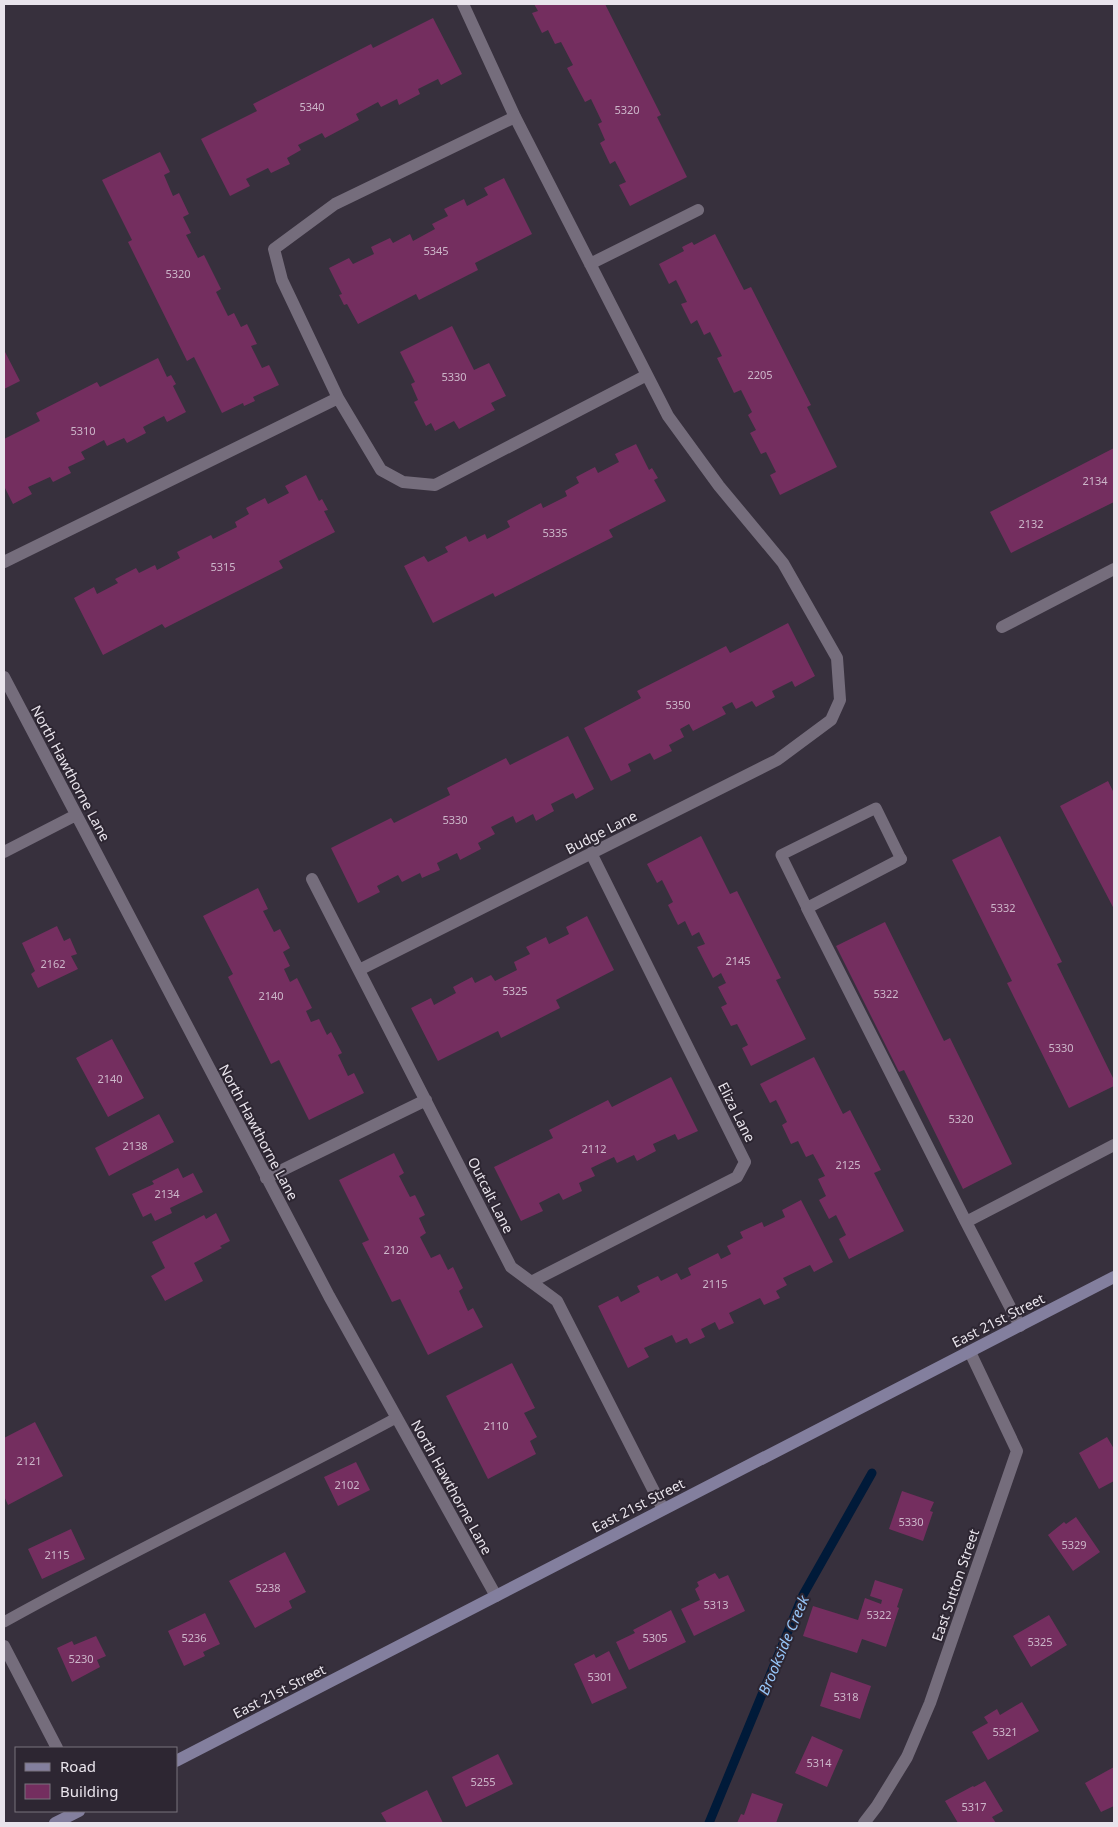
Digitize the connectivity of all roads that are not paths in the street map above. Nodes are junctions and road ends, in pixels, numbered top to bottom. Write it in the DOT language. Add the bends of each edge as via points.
graph roads {
  1 [pos="463,4"];
  2 [pos="516,117"];
  3 [pos="698,210"];
  4 [pos="590,264"];
  5 [pos="647,374"];
  6 [pos="338,398"];
  7 [pos="4,562"];
  8 [pos="1114,569"];
  9 [pos="1002,627"];
  10 [pos="4,677"];
  11 [pos="76,815"];
  12 [pos="4,852"];
  13 [pos="591,854"];
  14 [pos="901,859"];
  15 [pos="312,879"];
  16 [pos="807,908"];
  17 [pos="359,970"];
  18 [pos="426,1100"];
  19 [pos="1114,1145"];
  20 [pos="266,1178"];
  21 [pos="966,1222"];
  22 [pos="1114,1277"];
  23 [pos="531,1282"];
  24 [pos="1020,1326"];
  25 [pos="970,1352"];
  26 [pos="396,1418"];
  27 [pos="663,1509"];
  28 [pos="496,1596"];
  29 [pos="4,1622"];
  30 [pos="4,1646"];
  31 [pos="56,1747"];
  32 [pos="178,1760"];
  33 [pos="77,1812"];
  34 [pos="55,1823"];
  35 [pos="864,1823"];
  1 -- 2 [label="street"];
  2 -- 4 [label="street"];
  2 -- 6 [label="street" via="335,204 274,249 282,280"];
  3 -- 4 [label="street"];
  4 -- 5 [label="street"];
  5 -- 6 [label="street" via="435,485 403,482 381,470"];
  5 -- 13 [label="street, Budge Lane" via="668,416 719,486 783,563 836,658 840,700 831,720 777,760"];
  6 -- 7 [label="street"];
  8 -- 9 [label="street"];
  10 -- 11 [label="street, North Hawthorne Lane"];
  11 -- 12 [label="street"];
  11 -- 20 [label="street, North Hawthorne Lane"];
  13 -- 17 [label="street, Budge Lane"];
  13 -- 23 [label="street, Eliza Lane" via="745,1162 738,1177"];
  14 -- 16 [label="street"];
  14 -- 16 [label="lane" via="876,808 781,855"];
  15 -- 17 [label="street, Outcalt Lane"];
  16 -- 21 [label="street"];
  17 -- 18 [label="street, Outcalt Lane"];
  18 -- 20 [label="street"];
  18 -- 23 [label="street, Outcalt Lane" via="511,1267"];
  19 -- 21 [label="street"];
  20 -- 26 [label="street, North Hawthorne Lane"];
  21 -- 24 [label="street"];
  22 -- 24 [label="main road, East 21st Street"];
  23 -- 27 [label="street, Outcalt Lane" via="557,1301"];
  24 -- 25 [label="main road, East 21st Street"];
  25 -- 27 [label="main road, East 21st Street"];
  25 -- 35 [label="street, East Sutton Street" via="1017,1451 930,1703 907,1757"];
  26 -- 28 [label="street, North Hawthorne Lane"];
  26 -- 29 [label="lane" via="82,1578"];
  27 -- 28 [label="main road, East 21st Street"];
  28 -- 32 [label="main road, East 21st Street"];
  30 -- 31 [label="street"];
  33 -- 34 [label="main road"];
}
